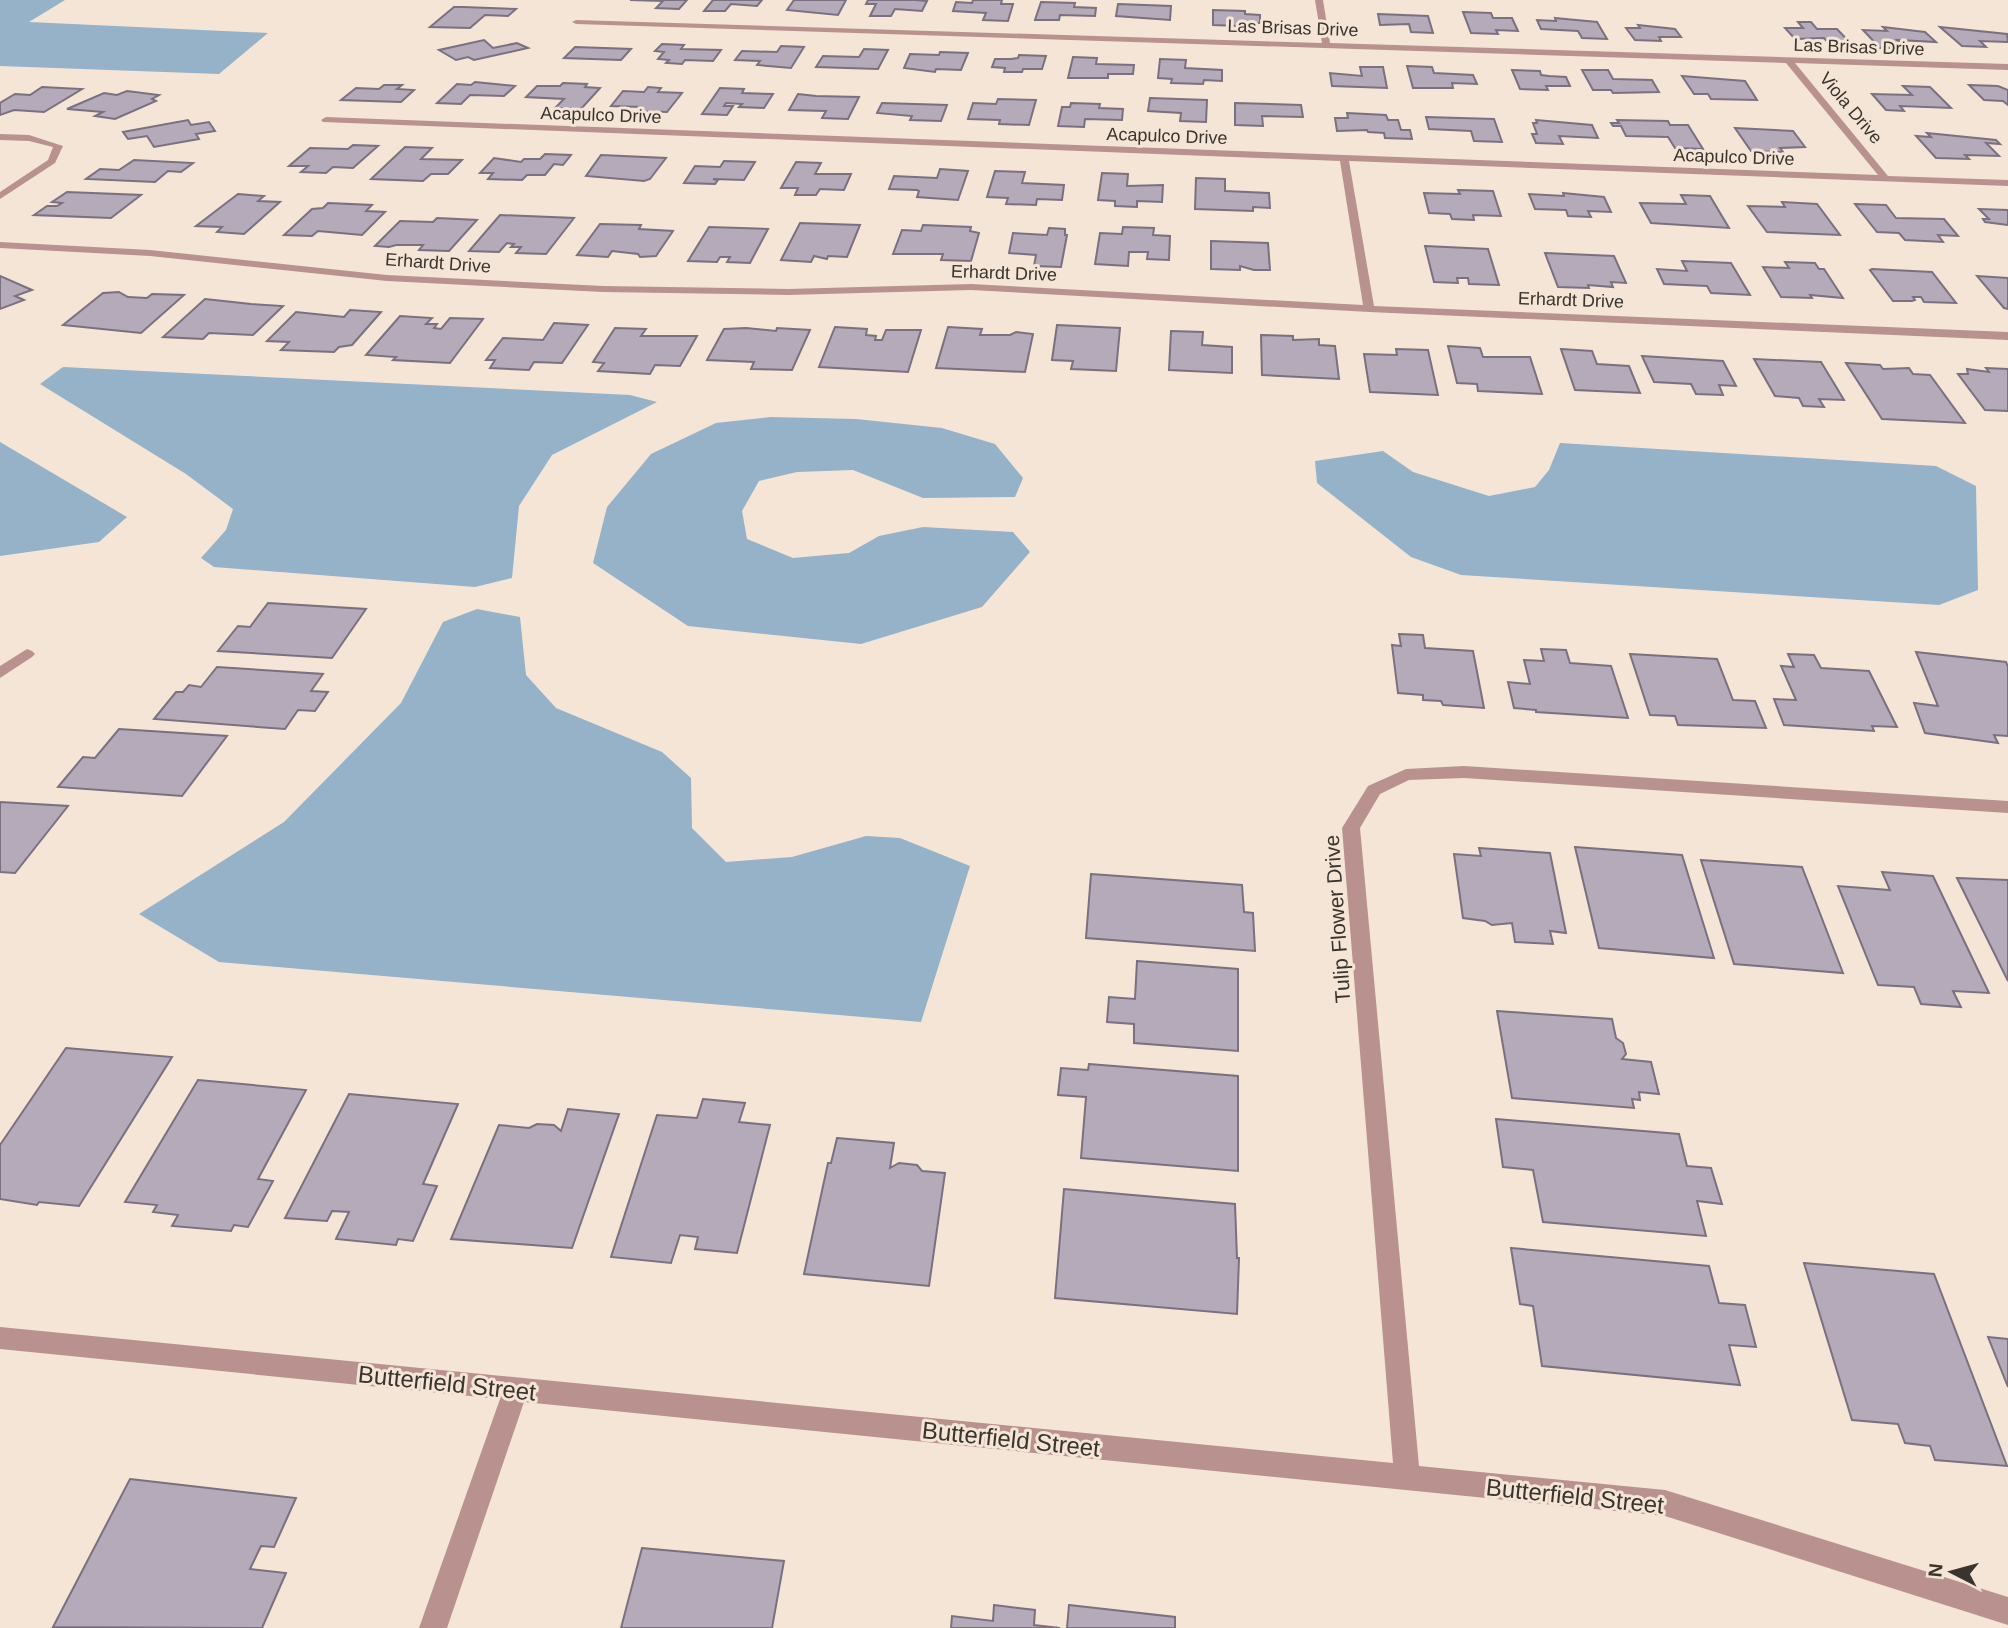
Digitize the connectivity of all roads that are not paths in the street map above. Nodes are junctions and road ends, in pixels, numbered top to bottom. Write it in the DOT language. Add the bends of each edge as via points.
graph roads {
  1 [pos="1319,0"];
  2 [pos="576,22"];
  3 [pos="1326,45"];
  4 [pos="1788,60"];
  5 [pos="2008,67"];
  6 [pos="326,120"];
  7 [pos="0,136"];
  8 [pos="1344,159"];
  9 [pos="1886,179"];
  10 [pos="2008,183"];
  11 [pos="0,196"];
  12 [pos="0,245"];
  13 [pos="1369,309"];
  14 [pos="2008,336"];
  15 [pos="27,654"];
  16 [pos="0,673"];
  17 [pos="2008,807"];
  18 [pos="0,1338"];
  19 [pos="516,1390"];
  20 [pos="1407,1478"];
  21 [pos="2008,1611"];
  22 [pos="433,1628"];
  1 -- 3 [label="street"];
  2 -- 3 [label="street, Las Brisas Drive"];
  3 -- 4 [label="street, Las Brisas Drive"];
  4 -- 5 [label="street, Las Brisas Drive"];
  4 -- 9 [label="street, Viola Drive"];
  6 -- 8 [label="street, Acapulco Drive"];
  7 -- 11 [label="street" via="58,146 52,161"];
  8 -- 9 [label="street, Acapulco Drive"];
  8 -- 13 [label="street"];
  9 -- 10 [label="street, Acapulco Drive"];
  12 -- 13 [label="street, Erhardt Drive" via="536,286 788,292 971,287"];
  13 -- 14 [label="street, Erhardt Drive"];
  15 -- 16 [label="street"];
  17 -- 20 [label="street, Tulip Flower Drive" via="1464,772 1406,775 1374,790 1350,828"];
  18 -- 19 [label="street, Butterfield Street"];
  19 -- 20 [label="street, Butterfield Street"];
  19 -- 22 [label="street"];
  20 -- 21 [label="street, Butterfield Street" via="1665,1503"];
}
